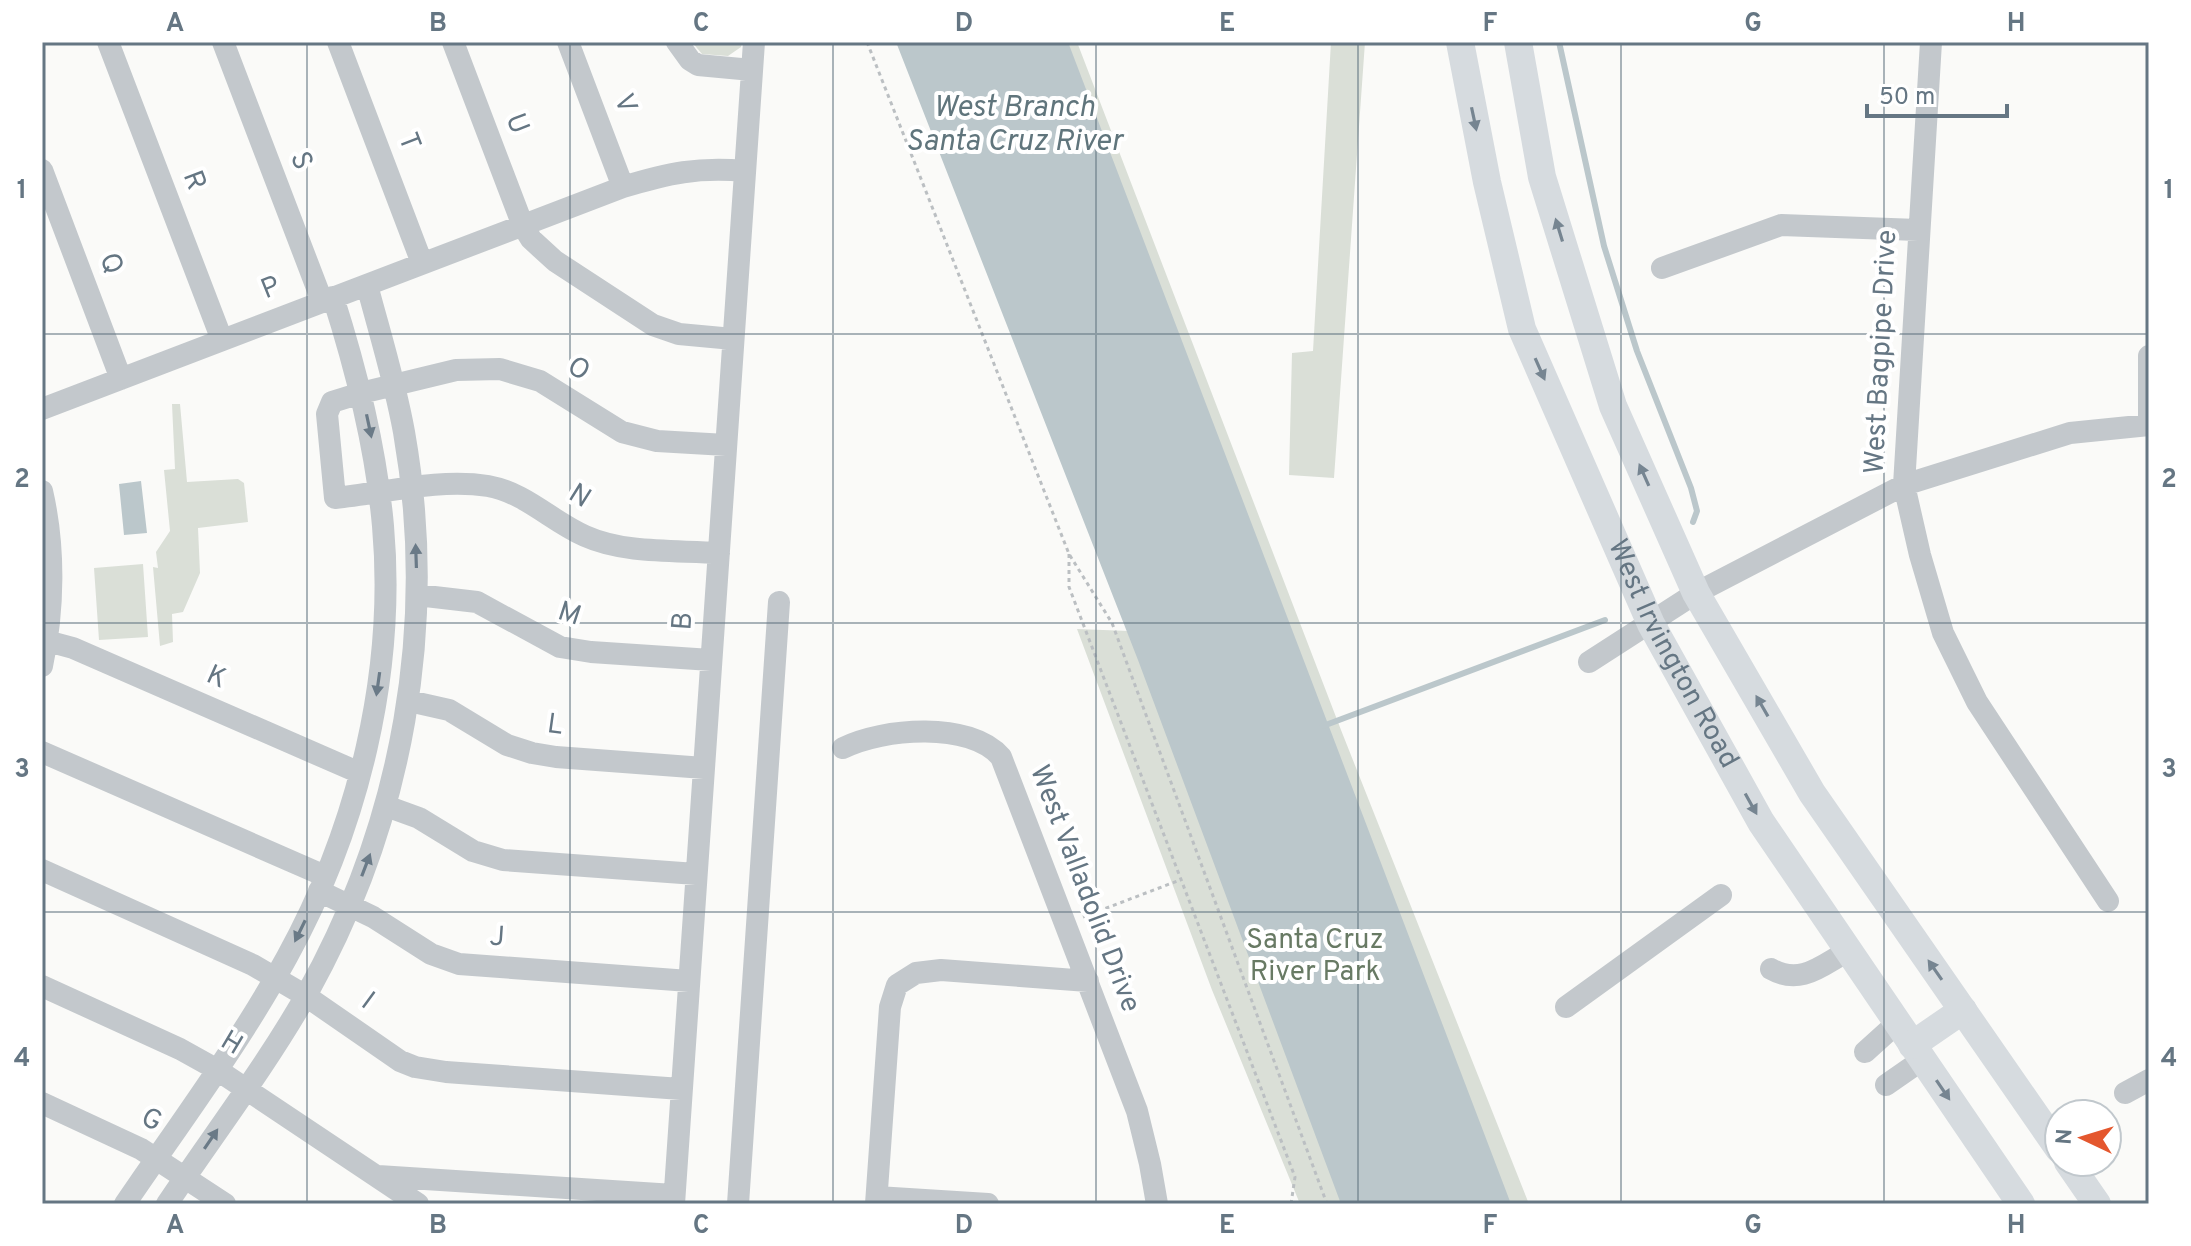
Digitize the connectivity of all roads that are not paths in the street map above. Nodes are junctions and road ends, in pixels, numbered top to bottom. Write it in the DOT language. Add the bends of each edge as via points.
graph roads {
  1 [pos="108,42"];
  2 [pos="223,42"];
  3 [pos="338,42"];
  4 [pos="453,42"];
  5 [pos="568,42"];
  6 [pos="677,42"];
  7 [pos="754,42"];
  8 [pos="1460,42"];
  9 [pos="1518,42"];
  10 [pos="1931,42"];
  11 [pos="752,70"];
  12 [pos="42,170"];
  13 [pos="745,171"];
  14 [pos="623,187"];
  15 [pos="523,226"];
  16 [pos="1918,230"];
  17 [pos="422,263"];
  18 [pos="1662,268"];
  19 [pos="367,285"];
  20 [pos="327,299"];
  21 [pos="733,339"];
  22 [pos="222,340"];
  23 [pos="2149,356"];
  24 [pos="121,379"];
  25 [pos="394,384"];
  26 [pos="361,393"];
  27 [pos="42,409"];
  28 [pos="2149,425"];
  29 [pos="726,445"];
  30 [pos="1904,485"];
  31 [pos="411,489"];
  32 [pos="42,491"];
  33 [pos="380,493"];
  34 [pos="335,498"];
  35 [pos="719,553"];
  36 [pos="1696,593"];
  37 [pos="417,595"];
  38 [pos="779,602"];
  39 [pos="1651,624"];
  40 [pos="47,641"];
  41 [pos="711,660"];
  42 [pos="1589,662"];
  43 [pos="42,666"];
  44 [pos="409,701"];
  45 [pos="843,748"];
  46 [pos="42,752"];
  47 [pos="704,768"];
  48 [pos="358,778"];
  49 [pos="388,799"];
  50 [pos="42,870"];
  51 [pos="696,874"];
  52 [pos="322,884"];
  53 [pos="1721,895"];
  54 [pos="2108,901"];
  55 [pos="350,905"];
  56 [pos="1848,951"];
  57 [pos="1771,969"];
  58 [pos="275,979"];
  59 [pos="689,981"];
  60 [pos="1088,981"];
  61 [pos="42,986"];
  62 [pos="306,996"];
  63 [pos="1566,1007"];
  64 [pos="1963,1010"];
  65 [pos="1911,1043"];
  66 [pos="1865,1052"];
  67 [pos="216,1069"];
  68 [pos="2149,1080"];
  69 [pos="1886,1085"];
  70 [pos="245,1088"];
  71 [pos="681,1089"];
  72 [pos="2125,1093"];
  73 [pos="42,1103"];
  74 [pos="2043,1126"];
  75 [pos="157,1158"];
  76 [pos="376,1176"];
  77 [pos="185,1177"];
  78 [pos="2079,1178"];
  79 [pos="674,1200"];
  80 [pos="876,1200"];
  81 [pos="125,1204"];
  82 [pos="167,1204"];
  83 [pos="225,1204"];
  84 [pos="418,1204"];
  85 [pos="738,1204"];
  86 [pos="988,1204"];
  87 [pos="1157,1204"];
  88 [pos="2021,1204"];
  89 [pos="2097,1204"];
  1 -- 22 [label="street, R"];
  2 -- 20 [label="street, S"];
  3 -- 17 [label="street, T"];
  4 -- 15 [label="street, U"];
  5 -- 14 [label="street, V"];
  6 -- 11 [label="street" via="698,65"];
  7 -- 11 [label="street, B"];
  8 -- 39 [label="main road, West Irvington Road, one-way" via="1522,329"];
  36 -- 9 [label="main road, West Irvington Road, one-way" via="1613,406 1542,177"];
  10 -- 16 [label="street, West Bagpipe Drive"];
  11 -- 13 [label="street, B"];
  12 -- 24 [label="street, Q"];
  13 -- 14 [label="street, P" via="690,170"];
  13 -- 21 [label="street, B"];
  14 -- 15 [label="street, P"];
  15 -- 17 [label="street, P"];
  15 -- 21 [label="street" via="548,256 640,318 679,334"];
  16 -- 18 [label="street" via="1781,225"];
  16 -- 30 [label="street, West Bagpipe Drive"];
  17 -- 19 [label="street, P"];
  19 -- 20 [label="street, P"];
  19 -- 25 [label="street"];
  20 -- 22 [label="street, P"];
  20 -- 26 [label="street, S"];
  21 -- 29 [label="street, B"];
  22 -- 24 [label="street, P"];
  23 -- 28 [label="street"];
  24 -- 27 [label="street, P"];
  25 -- 26 [label="street, O"];
  25 -- 29 [label="street, O" via="456,370 500,369 540,381 622,432 657,441"];
  25 -- 31 [label="street"];
  26 -- 33 [label="street, S, one-way"];
  26 -- 34 [label="street, O" via="332,402 327,414"];
  28 -- 30 [label="street" via="2070,433"];
  29 -- 35 [label="street, B"];
  30 -- 36 [label="street"];
  30 -- 54 [label="street, West Bagpipe Drive" via="1943,633 1977,702"];
  31 -- 33 [label="street, N"];
  31 -- 35 [label="street, N" via="488,486 519,496 601,542"];
  37 -- 31 [label="street, one-way"];
  32 -- 40 [label="street" via="50,546"];
  33 -- 34 [label="street, N"];
  33 -- 48 [label="street, S, one-way" via="383,635 375,704"];
  35 -- 41 [label="street, B"];
  36 -- 39 [label="street"];
  64 -- 36 [label="main road, West Irvington Road, one-way" via="1812,793"];
  37 -- 41 [label="street, M" via="477,602 560,647"];
  37 -- 44 [label="street"];
  38 -- 85 [label="street"];
  39 -- 42 [label="street"];
  39 -- 56 [label="main road, West Irvington Road, one-way" via="1761,822"];
  40 -- 43 [label="street"];
  40 -- 48 [label="street, K" via="73,648"];
  41 -- 47 [label="street, B"];
  44 -- 47 [label="street, L" via="449,710 496,739 532,753"];
  44 -- 49 [label="street"];
  45 -- 60 [label="street, West Valladolid Drive" via="903,731 994,740"];
  46 -- 52 [label="street, J"];
  47 -- 51 [label="street, B"];
  48 -- 49 [label="street, K"];
  48 -- 52 [label="street, S"];
  49 -- 51 [label="street" via="473,851 503,860"];
  55 -- 49 [label="street, one-way"];
  50 -- 58 [label="street, I"];
  51 -- 59 [label="street, B"];
  52 -- 55 [label="street, J"];
  52 -- 58 [label="street, S, one-way"];
  53 -- 63 [label="street"];
  55 -- 59 [label="street, J" via="431,954 459,964"];
  55 -- 62 [label="street"];
  56 -- 57 [label="street" via="1802,977"];
  56 -- 65 [label="main road, West Irvington Road"];
  58 -- 62 [label="street, I"];
  58 -- 67 [label="street, S"];
  59 -- 71 [label="street, B"];
  60 -- 80 [label="street" via="941,970 897,975"];
  60 -- 87 [label="street, West Valladolid Drive" via="1137,1111"];
  61 -- 67 [label="street, H"];
  62 -- 70 [label="street"];
  62 -- 71 [label="street, I" via="385,1052 423,1069"];
  64 -- 65 [label="main road"];
  64 -- 74 [label="main road, West Irvington Road"];
  65 -- 66 [label="street"];
  65 -- 69 [label="street"];
  65 -- 88 [label="main road, West Irvington Road, one-way"];
  67 -- 70 [label="street, H"];
  67 -- 75 [label="street, S"];
  68 -- 72 [label="street"];
  70 -- 76 [label="street, H"];
  77 -- 70 [label="street, one-way"];
  71 -- 79 [label="street, B"];
  73 -- 75 [label="street, G"];
  75 -- 77 [label="street, G"];
  75 -- 81 [label="street, S"];
  76 -- 79 [label="street"];
  76 -- 84 [label="street, H"];
  77 -- 82 [label="street"];
  77 -- 83 [label="street, G"];
  78 -- 89 [label="main road"];
  80 -- 86 [label="street"];
}
